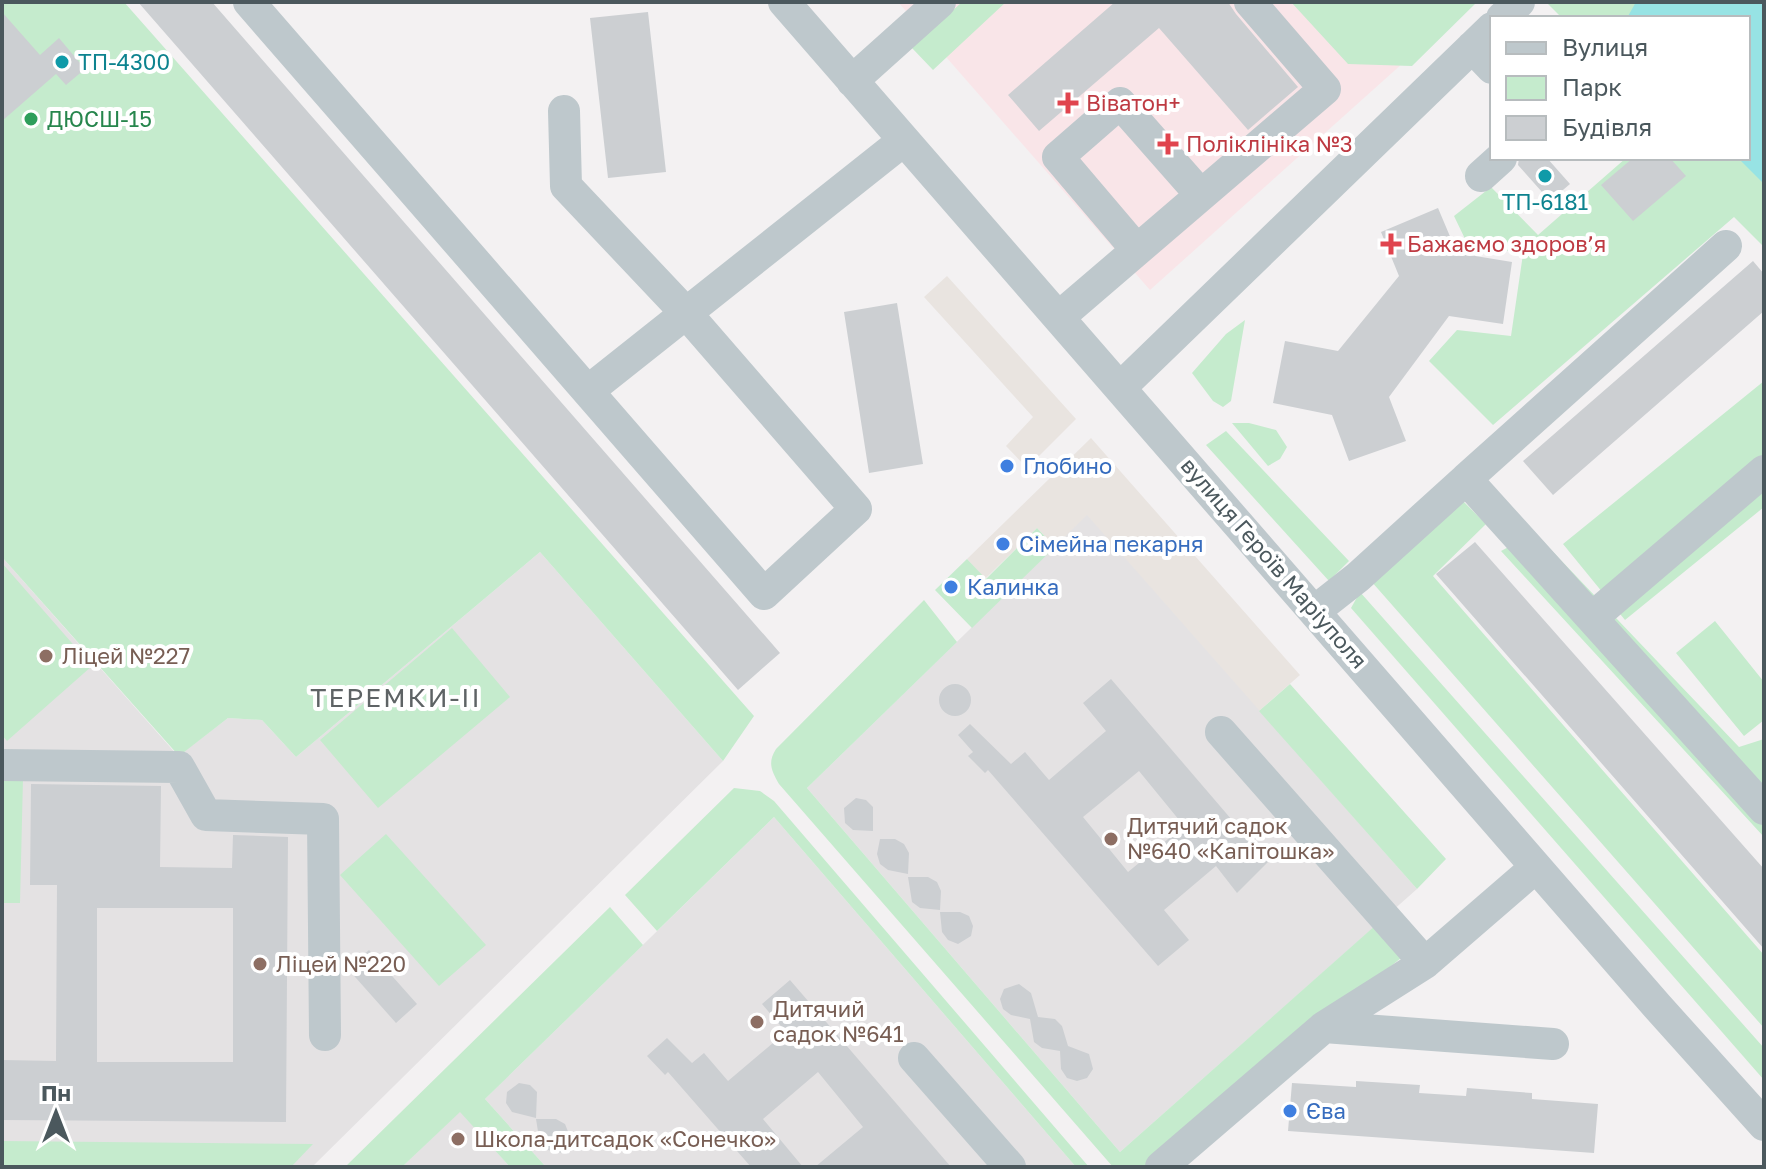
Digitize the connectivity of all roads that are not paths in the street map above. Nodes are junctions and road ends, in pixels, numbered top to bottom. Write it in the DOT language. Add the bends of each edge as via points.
graph roads {
  1 [pos="249,2"];
  2 [pos="784,2"];
  3 [pos="940,2"];
  4 [pos="1250,2"];
  5 [pos="1519,2"];
  6 [pos="1504,16"];
  7 [pos="1485,48"];
  8 [pos="852,81"];
  9 [pos="564,111"];
  10 [pos="903,141"];
  11 [pos="1201,195"];
  12 [pos="1726,246"];
  13 [pos="1137,250"];
  14 [pos="686,313"];
  15 [pos="1059,317"];
  16 [pos="1121,387"];
  17 [pos="588,391"];
  18 [pos="1764,471"];
  19 [pos="1466,479"];
  20 [pos="1316,610"];
  21 [pos="1593,617"];
  22 [pos="1221,732"];
  23 [pos="2,765"];
  24 [pos="1758,794"];
  25 [pos="1536,867"];
  26 [pos="1425,963"];
  27 [pos="1324,1027"];
  28 [pos="325,1035"];
  29 [pos="1553,1044"];
  30 [pos="914,1058"];
  31 [pos="1764,1125"];
  32 [pos="1186,1156"];
  33 [pos="1010,1167"];
  34 [pos="1161,1167"];
  1 -- 17 [label="street"];
  2 -- 8 [label="street, вулиця Героїв Маріуполя"];
  3 -- 8 [label="street"];
  4 -- 11 [label="street" via="1325,89"];
  5 -- 6 [label="street"];
  7 -- 16 [label="street"];
  8 -- 10 [label="street, вулиця Героїв Маріуполя"];
  9 -- 14 [label="street" via="566,186"];
  10 -- 14 [label="street"];
  10 -- 15 [label="street, вулиця Героїв Маріуполя"];
  11 -- 13 [label="street"];
  11 -- 13 [label="street" via="1120,103 1058,157"];
  12 -- 19 [label="street"];
  13 -- 15 [label="street"];
  14 -- 17 [label="street"];
  14 -- 17 [label="street" via="856,509 764,594"];
  15 -- 16 [label="street, вулиця Героїв Маріуполя"];
  16 -- 20 [label="street, вулиця Героїв Маріуполя"];
  18 -- 21 [label="street"];
  19 -- 20 [label="street"];
  19 -- 21 [label="street"];
  20 -- 25 [label="street, вулиця Героїв Маріуполя"];
  21 -- 24 [label="street"];
  22 -- 26 [label="street"];
  23 -- 28 [label="street" via="179,767 206,815 323,819"];
  25 -- 26 [label="street"];
  25 -- 31 [label="street, вулиця Героїв Маріуполя"];
  26 -- 27 [label="street"];
  27 -- 29 [label="street"];
  27 -- 32 [label="street"];
  30 -- 33 [label="street"];
  32 -- 34 [label="street"];
}
